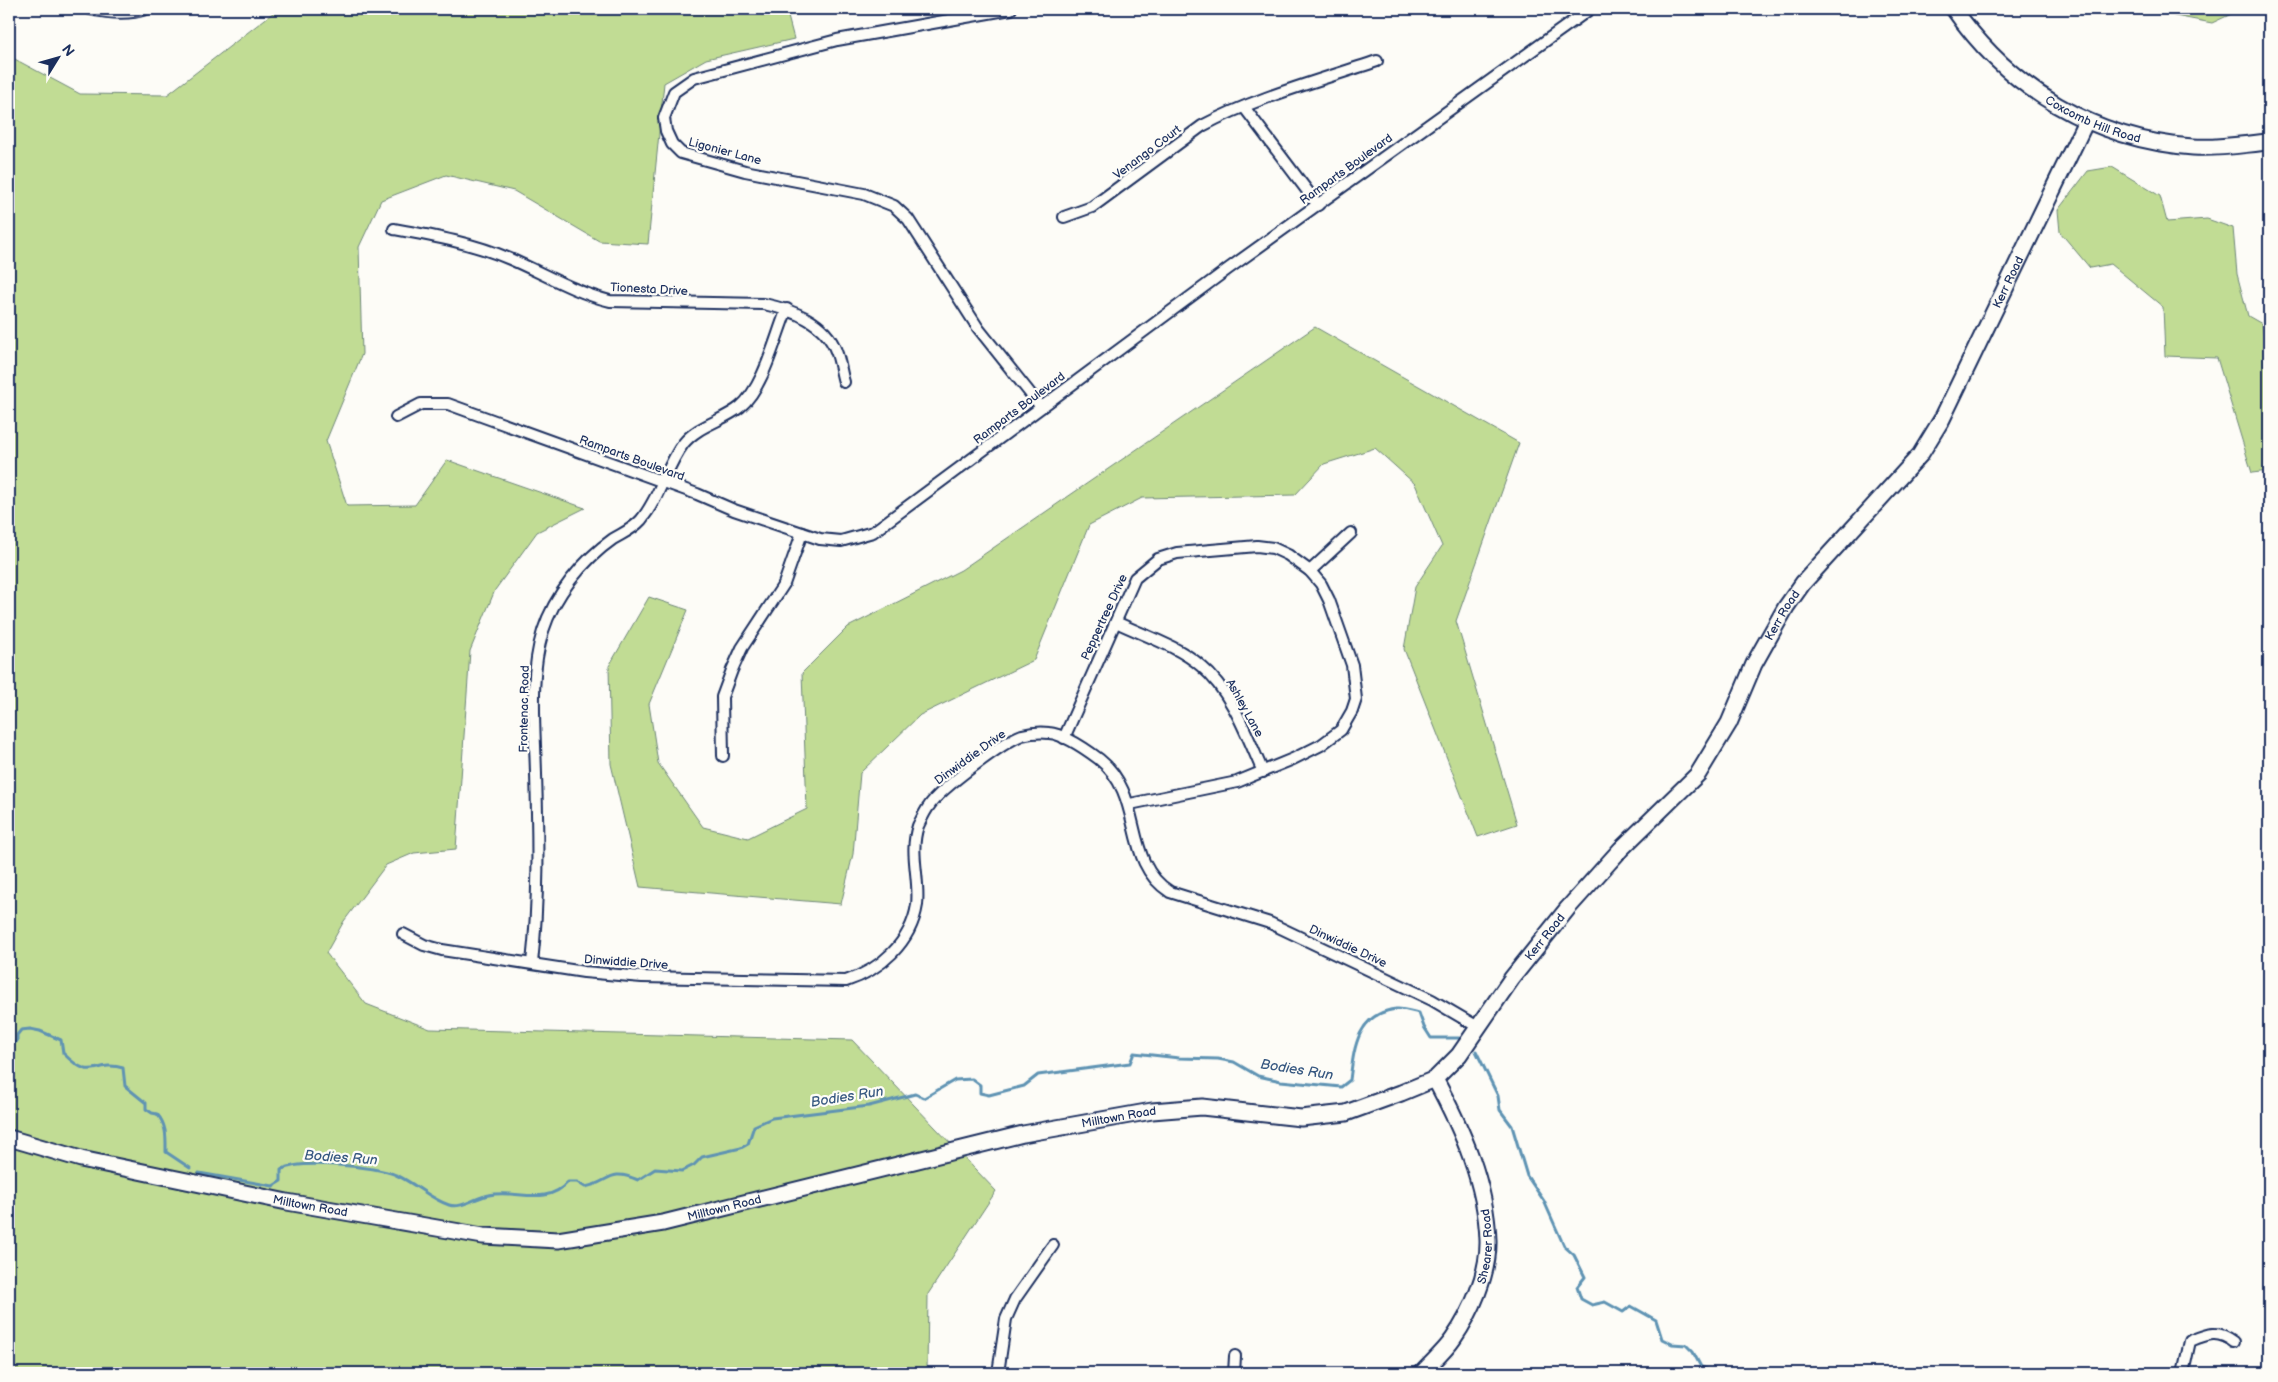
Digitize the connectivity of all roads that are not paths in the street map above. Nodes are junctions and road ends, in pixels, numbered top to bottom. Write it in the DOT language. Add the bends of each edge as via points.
graph roads {
  1 [pos="90,9"];
  2 [pos="146,9"];
  3 [pos="1011,9"];
  4 [pos="1590,9"];
  5 [pos="1954,9"];
  6 [pos="1377,61"];
  7 [pos="1244,107"];
  8 [pos="2086,121"];
  9 [pos="2269,142"];
  10 [pos="1318,204"];
  11 [pos="1064,217"];
  12 [pos="394,230"];
  13 [pos="787,309"];
  14 [pos="844,382"];
  15 [pos="1041,407"];
  16 [pos="396,417"];
  17 [pos="663,484"];
  18 [pos="802,533"];
  19 [pos="1351,533"];
  20 [pos="1310,571"];
  21 [pos="1116,622"];
  22 [pos="1064,738"];
  23 [pos="723,756"];
  24 [pos="1263,772"];
  25 [pos="1130,804"];
  26 [pos="404,934"];
  27 [pos="532,963"];
  28 [pos="1478,1027"];
  29 [pos="1435,1079"];
  30 [pos="9,1138"];
  31 [pos="1052,1245"];
  32 [pos="2234,1342"];
  33 [pos="1235,1356"];
  34 [pos="998,1373"];
  35 [pos="1234,1373"];
  36 [pos="1422,1373"];
  37 [pos="2183,1373"];
  1 -- 2 [label="street" via="109,13"];
  3 -- 15 [label="street, Ligonier Lane" via="837,40 694,78 674,92 664,118 672,144 681,153 726,166 864,194 894,206 908,219 978,328"];
  4 -- 10 [label="street, Ramparts Boulevard"];
  5 -- 8 [label="street, Coxcomb Hill Road" via="1992,56 2019,80 2041,97"];
  6 -- 7 [label="street, Venango Court"];
  7 -- 10 [label="street"];
  7 -- 11 [label="street, Venango Court" via="1202,126 1092,207"];
  8 -- 9 [label="street, Coxcomb Hill Road" via="2161,144 2196,148"];
  8 -- 28 [label="street, Kerr Road" via="1942,419 1920,455 1802,582 1754,664 1721,738 1698,774 1621,849 1568,908"];
  10 -- 15 [label="street, Ramparts Boulevard"];
  12 -- 13 [label="street, Tionesta Drive" via="459,242 508,258 589,296 610,301 764,304"];
  13 -- 14 [label="street, Tionesta Drive" via="819,326 836,350"];
  13 -- 17 [label="street, Frontenac Road" via="750,398 693,435 684,444"];
  15 -- 18 [label="street, Ramparts Boulevard" via="873,532 841,541"];
  16 -- 17 [label="street, Ramparts Boulevard" via="421,404 448,404"];
  17 -- 18 [label="street, Ramparts Boulevard"];
  17 -- 27 [label="street, Frontenac Road" via="641,520 612,540 575,575 558,599 543,630 536,661 534,702 538,853"];
  18 -- 23 [label="street" via="784,584 742,648 722,697"];
  19 -- 20 [label="street"];
  20 -- 21 [label="street, Peppertree Drive" via="1288,555 1257,546 1177,554 1158,559 1134,578"];
  20 -- 24 [label="street, Peppertree Drive" via="1325,592 1352,665 1356,700 1341,730 1321,745"];
  21 -- 22 [label="street, Peppertree Drive"];
  21 -- 24 [label="street, Ashley Lane" via="1180,652 1201,666 1220,685"];
  22 -- 25 [label="street, Dinwiddie Drive" via="1100,760 1119,782"];
  22 -- 27 [label="street, Dinwiddie Drive" via="1051,733 1022,736 1003,745 929,805 918,826 913,849 917,905 909,930 899,948 866,975 846,981 642,977"];
  24 -- 25 [label="street, Peppertree Drive" via="1237,782"];
  25 -- 28 [label="street, Dinwiddie Drive" via="1145,866 1159,885 1170,892 1270,923 1432,1000"];
  26 -- 27 [label="street, Dinwiddie Drive" via="442,950"];
  28 -- 29 [label="street, Kerr Road" via="1459,1055"];
  29 -- 30 [label="street, Milltown Road" via="1346,1112 1300,1118 1202,1107 1152,1111 1023,1134 663,1223 558,1240 483,1236 287,1202 81,1159"];
  29 -- 36 [label="street, Shearer Road" via="1470,1151 1488,1242 1480,1284 1463,1323 1452,1341"];
  31 -- 34 [label="street" via="1008,1312"];
  32 -- 37 [label="street" via="2225,1335 2214,1333 2190,1341"];
  33 -- 35 [label="street"];
}
